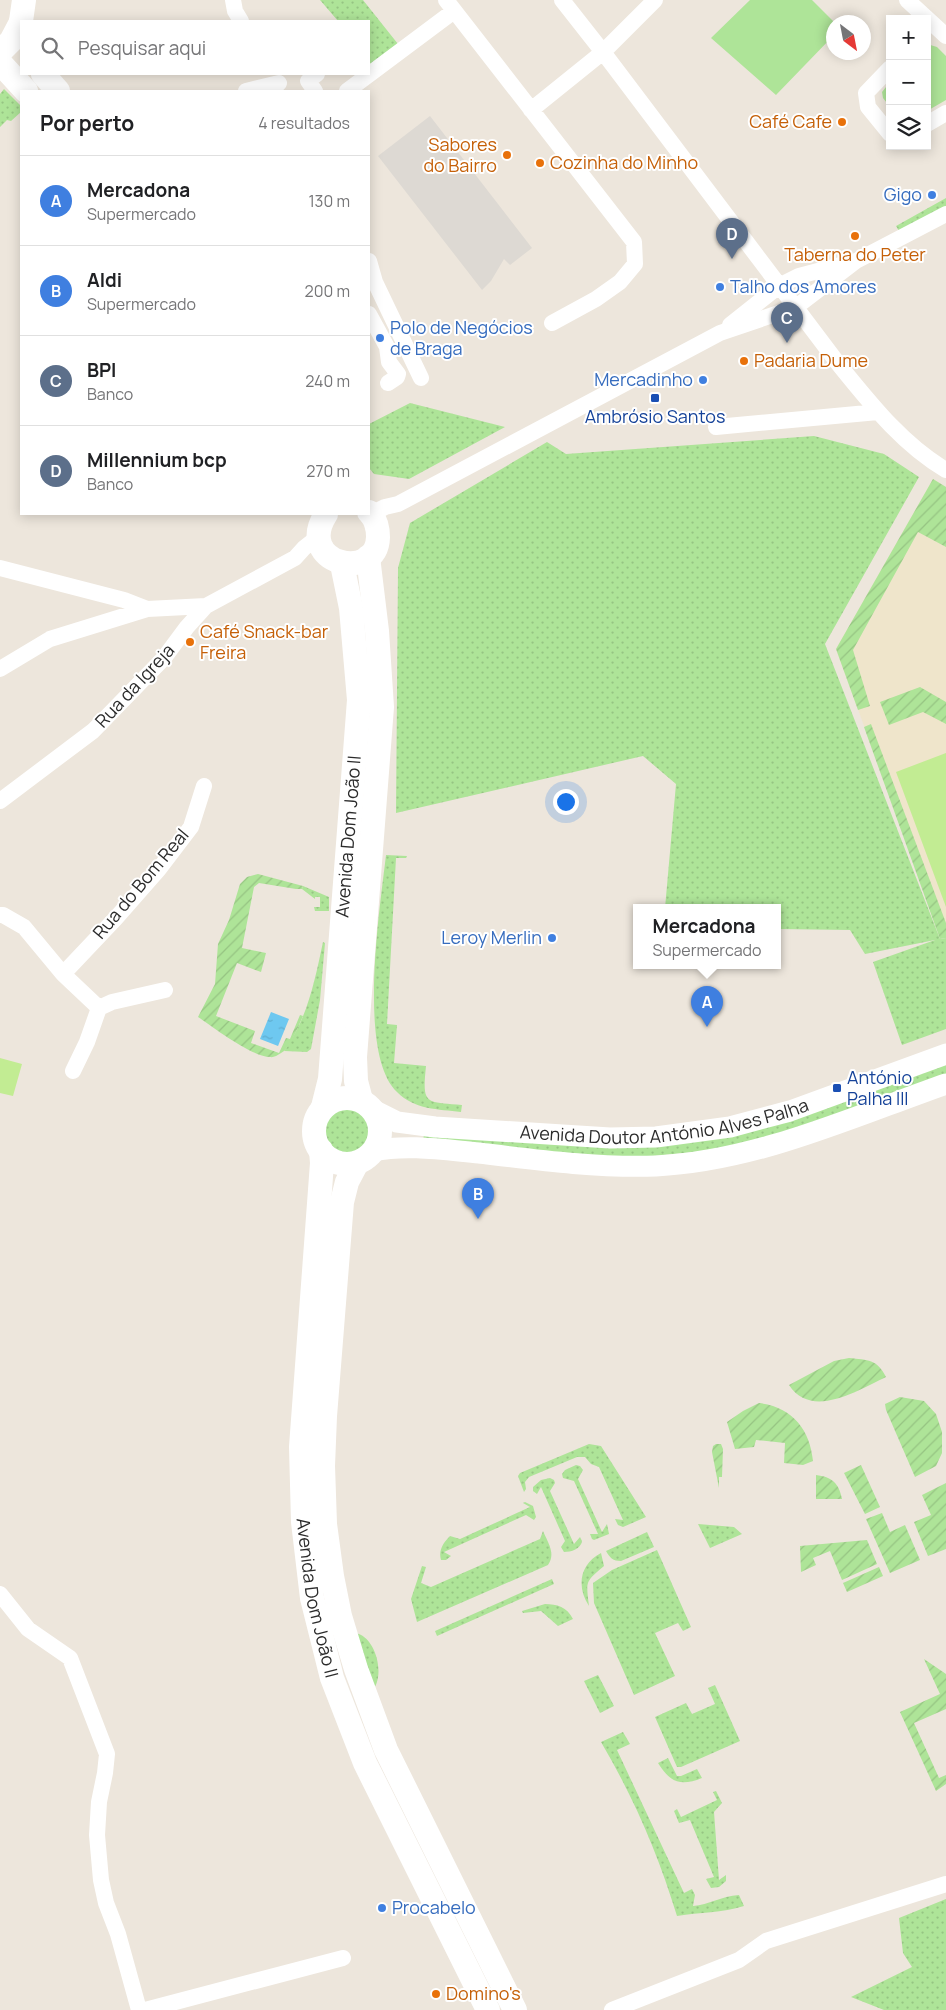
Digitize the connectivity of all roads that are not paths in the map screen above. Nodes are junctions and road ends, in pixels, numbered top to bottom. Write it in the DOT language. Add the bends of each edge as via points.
graph roads {
  1 [pos="233,0"];
  2 [pos="562,0"];
  3 [pos="655,0"];
  4 [pos="907,0"];
  5 [pos="450,6"];
  6 [pos="240,20"];
  7 [pos="20,22"];
  8 [pos="20,26"];
  9 [pos="937,31"];
  10 [pos="20,40"];
  11 [pos="0,52"];
  12 [pos="603,52"];
  13 [pos="0,65"];
  14 [pos="370,68"];
  15 [pos="886,72"];
  16 [pos="44,75"];
  17 [pos="316,75"];
  18 [pos="360,75"];
  19 [pos="279,83"];
  20 [pos="350,83"];
  21 [pos="25,90"];
  22 [pos="57,90"];
  23 [pos="250,90"];
  24 [pos="314,90"];
  25 [pos="531,110"];
  26 [pos="886,129"];
  27 [pos="946,214"];
  28 [pos="856,261"];
  29 [pos="370,264"];
  30 [pos="788,296"];
  31 [pos="370,316"];
  32 [pos="552,323"];
  33 [pos="720,332"];
  34 [pos="421,378"];
  35 [pos="388,383"];
  36 [pos="878,412"];
  37 [pos="716,427"];
  38 [pos="946,470"];
  39 [pos="325,515"];
  40 [pos="372,518"];
  41 [pos="328,551"];
  42 [pos="368,557"];
  43 [pos="0,568"];
  44 [pos="206,606"];
  45 [pos="147,609"];
  46 [pos="0,669"];
  47 [pos="204,786"];
  48 [pos="0,801"];
  49 [pos="0,915"];
  50 [pos="63,974"];
  51 [pos="165,990"];
  52 [pos="99,1008"];
  53 [pos="946,1054"];
  54 [pos="73,1070"];
  55 [pos="946,1084"];
  56 [pos="368,1106"];
  57 [pos="323,1108"];
  58 [pos="321,1150"];
  59 [pos="365,1157"];
  60 [pos="0,1594"];
  61 [pos="946,1884"];
  62 [pos="343,1958"];
  63 [pos="139,2010"];
  64 [pos="145,2010"];
  65 [pos="488,2010"];
  66 [pos="515,2010"];
  67 [pos="612,2010"];
  1 -- 6 [label="street"];
  2 -- 12 [label="street"];
  3 -- 12 [label="street"];
  4 -- 9 [label="street"];
  5 -- 14 [label="street"];
  5 -- 25 [label="street"];
  7 -- 11 [label="main road" via="11,41"];
  8 -- 10 [label="main road"];
  12 -- 25 [label="street"];
  12 -- 30 [label="street"];
  13 -- 21 [label="main road"];
  15 -- 26 [label="street" via="866,93 868,107"];
  16 -- 22 [label="main road"];
  17 -- 24 [label="street" via="308,81"];
  18 -- 20 [label="street"];
  19 -- 23 [label="street"];
  25 -- 32 [label="street" via="634,242 635,264 620,282"];
  27 -- 28 [label="street"];
  28 -- 30 [label="street"];
  28 -- 30 [label="street" via="799,276"];
  29 -- 34 [label="street" via="375,282"];
  30 -- 33 [label="street"];
  30 -- 33 [label="street"];
  30 -- 36 [label="street"];
  31 -- 35 [label="street" via="387,347 389,362 398,374"];
  33 -- 40 [label="street"];
  36 -- 37 [label="street"];
  36 -- 38 [label="street" via="917,451"];
  39 -- 41 [label="main road" via="321,522"];
  40 -- 42 [label="main road" via="378,543"];
  41 -- 42 [label="main road" via="360,562"];
  41 -- 44 [label="street, Rua da Igreja" via="304,548 295,558"];
  41 -- 57 [label="main road, Avenida Dom João II" via="351,608 359,700 330,1079"];
  42 -- 56 [label="main road, Avenida Dom João II" via="382,707 355,1057 356,1081"];
  43 -- 45 [label="street"];
  44 -- 45 [label="street"];
  44 -- 48 [label="street, Rua da Igreja" via="164,658 93,731"];
  45 -- 46 [label="street" via="50,639"];
  47 -- 50 [label="street, Rua do Bom Real" via="191,827 159,869"];
  49 -- 50 [label="street" via="24,927"];
  50 -- 52 [label="street"];
  51 -- 52 [label="street"];
  52 -- 54 [label="street"];
  53 -- 56 [label="street, Avenida Doutor António Alves Palha" via="790,1111 730,1127 656,1137 610,1138 435,1127 397,1122"];
  55 -- 59 [label="street, Avenida Doutor António Alves Palha" via="804,1135 696,1162 655,1166 609,1165 439,1149 394,1148"];
  56 -- 57 [label="main road" via="345,1097"];
  56 -- 59 [label="main road, Avenida Dom João II" via="380,1127 380,1135"];
  57 -- 58 [label="main road, Avenida Dom João II" via="314,1124 314,1134"];
  58 -- 59 [label="main road" via="327,1158 347,1165"];
  58 -- 65 [label="main road, Avenida Dom João II" via="301,1447 302,1522 312,1598 332,1678 365,1763"];
  59 -- 66 [label="main road, Avenida Dom João II" via="347,1182 342,1202 324,1438 326,1524 332,1576 348,1642 386,1750"];
  60 -- 63 [label="street" via="28,1629 70,1658 107,1754 97,1834 101,1880"];
  61 -- 67 [label="street" via="766,1941 739,1960"];
  62 -- 64 [label="street"];
}
